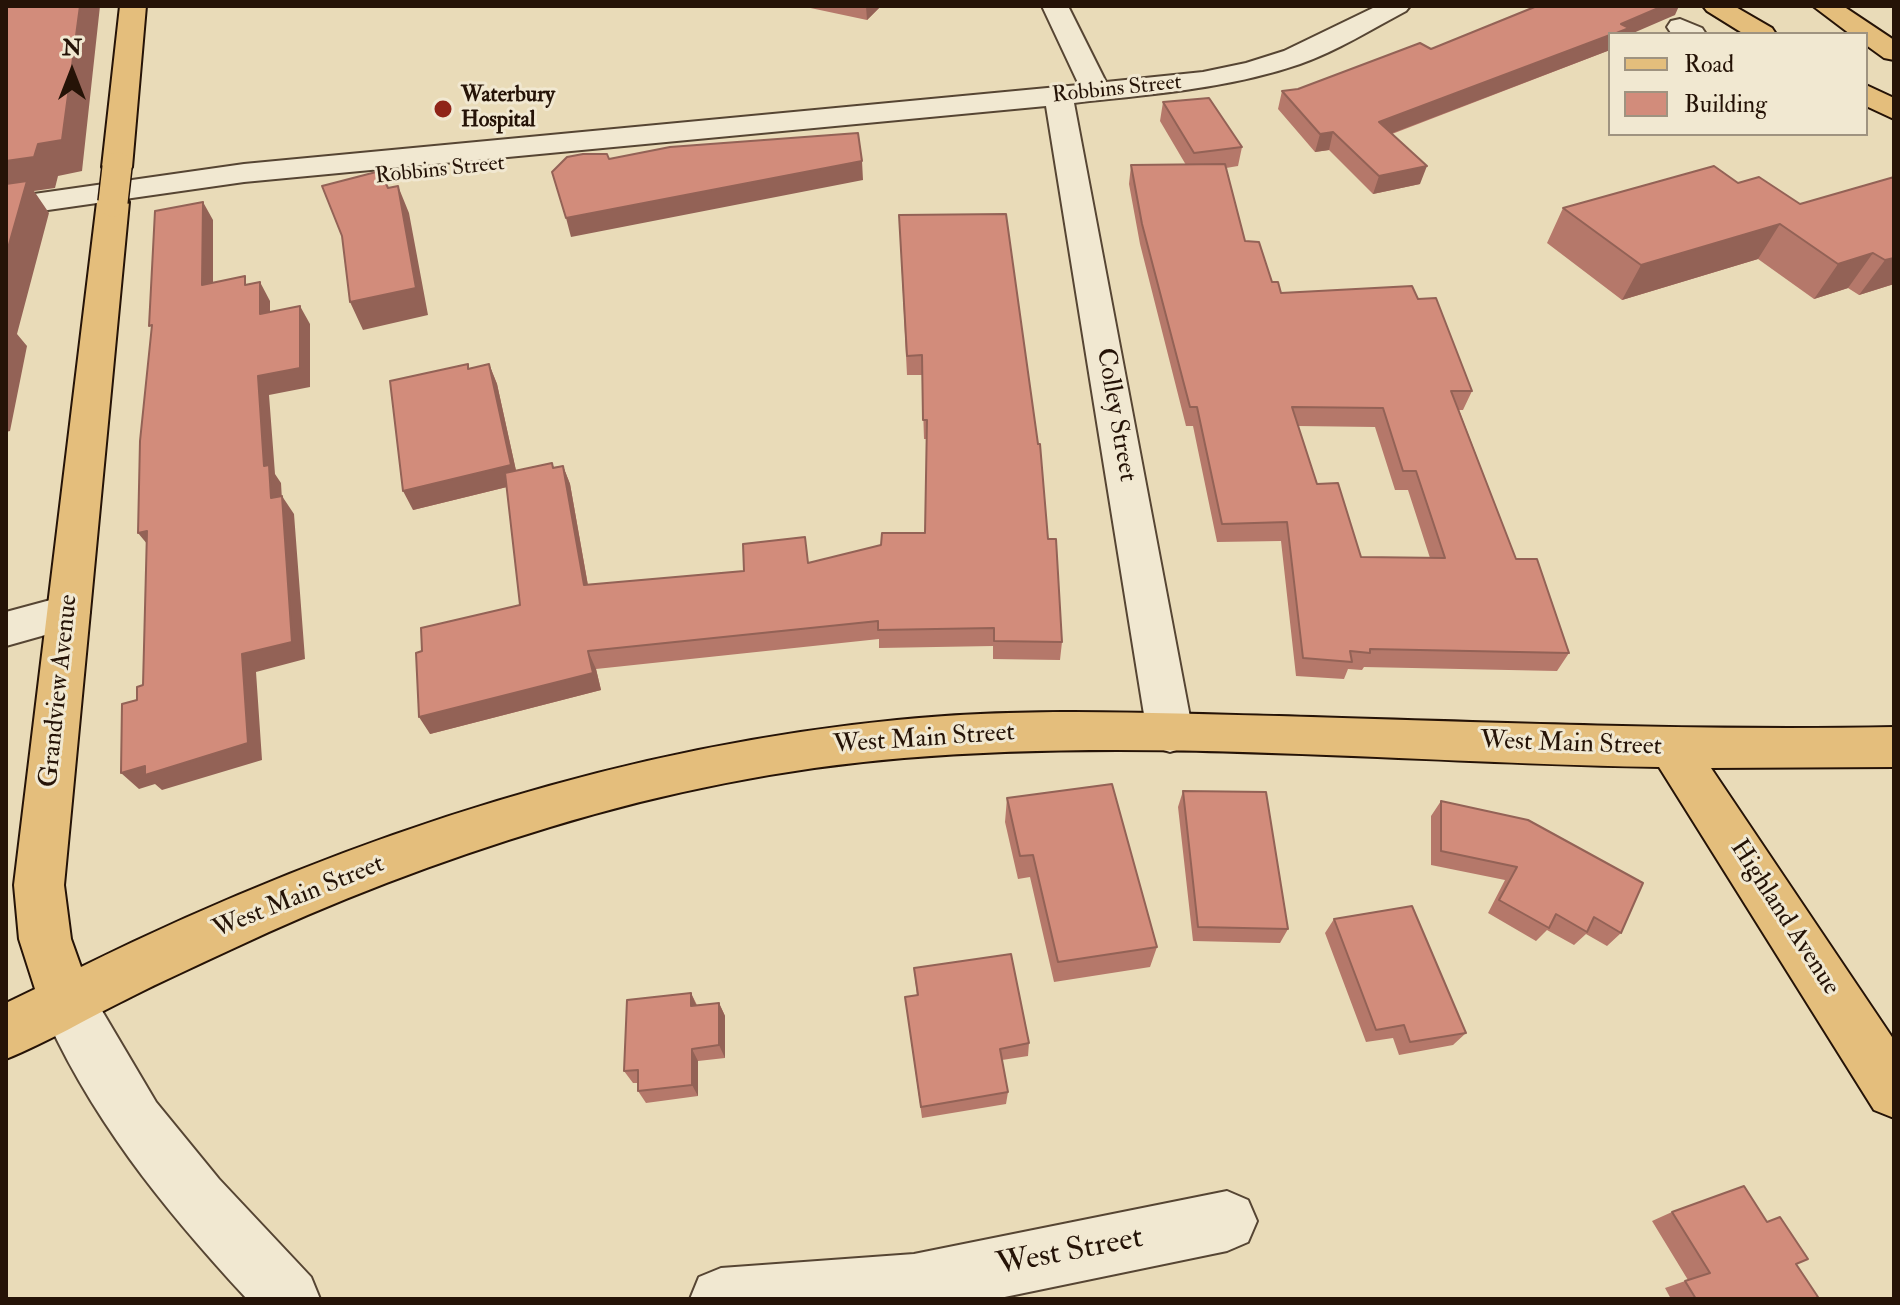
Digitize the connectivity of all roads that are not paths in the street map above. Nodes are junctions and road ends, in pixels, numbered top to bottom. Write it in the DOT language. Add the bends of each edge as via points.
graph roads {
  1 [pos="133,6"];
  2 [pos="1055,6"];
  3 [pos="1397,6"];
  4 [pos="1716,6"];
  5 [pos="1826,6"];
  6 [pos="1760,32"];
  7 [pos="1864,32"];
  8 [pos="1868,34"];
  9 [pos="1894,52"];
  10 [pos="1097,92"];
  11 [pos="1868,95"];
  12 [pos="1059,96"];
  13 [pos="1894,110"];
  14 [pos="824,118"];
  15 [pos="114,193"];
  16 [pos="6,207"];
  17 [pos="6,226"];
  18 [pos="69,612"];
  19 [pos="6,629"];
  20 [pos="1170,733"];
  21 [pos="1894,747"];
  22 [pos="1672,748"];
  23 [pos="66,1001"];
  24 [pos="6,1032"];
  25 [pos="1894,1090"];
  26 [pos="1227,1221"];
  27 [pos="289,1299"];
  28 [pos="721,1299"];
  1 -- 15 [label="main road, Grandview Avenue"];
  2 -- 10 [label="street"];
  3 -- 10 [label="street, Robbins Street" via="1325,43 1262,67 1203,80"];
  4 -- 6 [label="main road"];
  5 -- 7 [label="main road"];
  8 -- 9 [label="main road"];
  10 -- 12 [label="street, Robbins Street"];
  11 -- 13 [label="main road"];
  12 -- 14 [label="street, Robbins Street"];
  12 -- 20 [label="street, Colley Street"];
  14 -- 15 [label="street, Robbins Street" via="777,137 280,188"];
  14 -- 16 [label="street, Robbins Street" via="244,173"];
  15 -- 17 [label="street, Robbins Street"];
  15 -- 18 [label="main road, Grandview Avenue"];
  18 -- 19 [label="street"];
  18 -- 23 [label="main road, Grandview Avenue" via="39,885 45,939"];
  20 -- 22 [label="main road, West Main Street"];
  20 -- 23 [label="main road, West Main Street" via="897,739 721,763 637,782 363,871 249,916"];
  21 -- 22 [label="main road, West Main Street"];
  22 -- 25 [label="main road, Highland Avenue"];
  23 -- 24 [label="main road, West Main Street"];
  23 -- 27 [label="street, Grandview Avenue" via="145,1136"];
  26 -- 28 [label="street, West Street" via="914,1285"];
}
